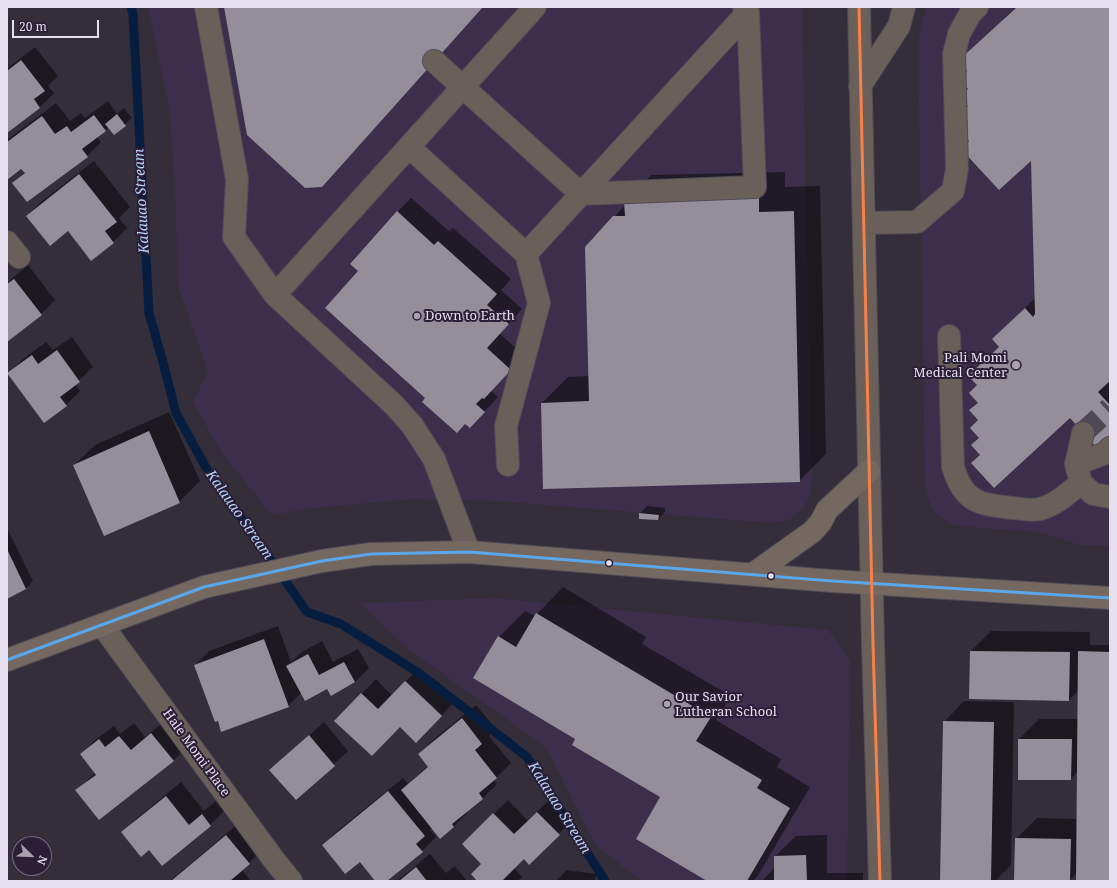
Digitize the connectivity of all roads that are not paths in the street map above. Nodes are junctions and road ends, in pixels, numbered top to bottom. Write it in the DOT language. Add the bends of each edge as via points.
graph roads {
  1 [pos="206,7"];
  2 [pos="535,7"];
  3 [pos="859,7"];
  4 [pos="904,7"];
  5 [pos="977,7"];
  6 [pos="746,10"];
  7 [pos="434,61"];
  8 [pos="860,86"];
  9 [pos="463,87"];
  10 [pos="409,147"];
  11 [pos="581,194"];
  12 [pos="864,223"];
  13 [pos="526,254"];
  14 [pos="275,295"];
  15 [pos="949,336"];
  16 [pos="1083,433"];
  17 [pos="1110,448"];
  18 [pos="508,465"];
  19 [pos="869,470"];
  20 [pos="1078,473"];
  21 [pos="1110,497"];
  22 [pos="469,552"];
  23 [pos="752,574"];
  24 [pos="872,583"];
  25 [pos="1110,598"];
  26 [pos="102,625"];
  27 [pos="7,660"];
  28 [pos="291,881"];
  29 [pos="880,881"];
  1 -- 14 [label="street" via="237,179 234,236"];
  2 -- 9 [label="street"];
  3 -- 8 [label="street"];
  4 -- 8 [label="street" via="900,26"];
  5 -- 12 [label="street" via="958,34 954,54 957,169 953,191 917,222"];
  6 -- 11 [label="street"];
  6 -- 11 [label="street" via="755,187"];
  7 -- 9 [label="street"];
  8 -- 12 [label="street"];
  9 -- 10 [label="street"];
  9 -- 11 [label="street"];
  10 -- 13 [label="street"];
  10 -- 14 [label="street"];
  11 -- 13 [label="street"];
  12 -- 19 [label="street"];
  13 -- 18 [label="street" via="539,303 506,426"];
  14 -- 22 [label="street" via="412,425 434,459"];
  15 -- 20 [label="street" via="953,467 965,492 975,500 988,505 1038,510 1055,504"];
  16 -- 20 [label="street"];
  17 -- 20 [label="street"];
  19 -- 23 [label="main road" via="827,510 812,532"];
  19 -- 24 [label="street"];
  20 -- 21 [label="street" via="1093,494"];
  22 -- 23 [label="main road"];
  22 -- 26 [label="main road" via="371,554 322,561 204,587"];
  23 -- 24 [label="main road"];
  24 -- 25 [label="main road"];
  24 -- 29 [label="street"];
  26 -- 27 [label="main road"];
  26 -- 28 [label="street, Hale Momi Place"];
}
